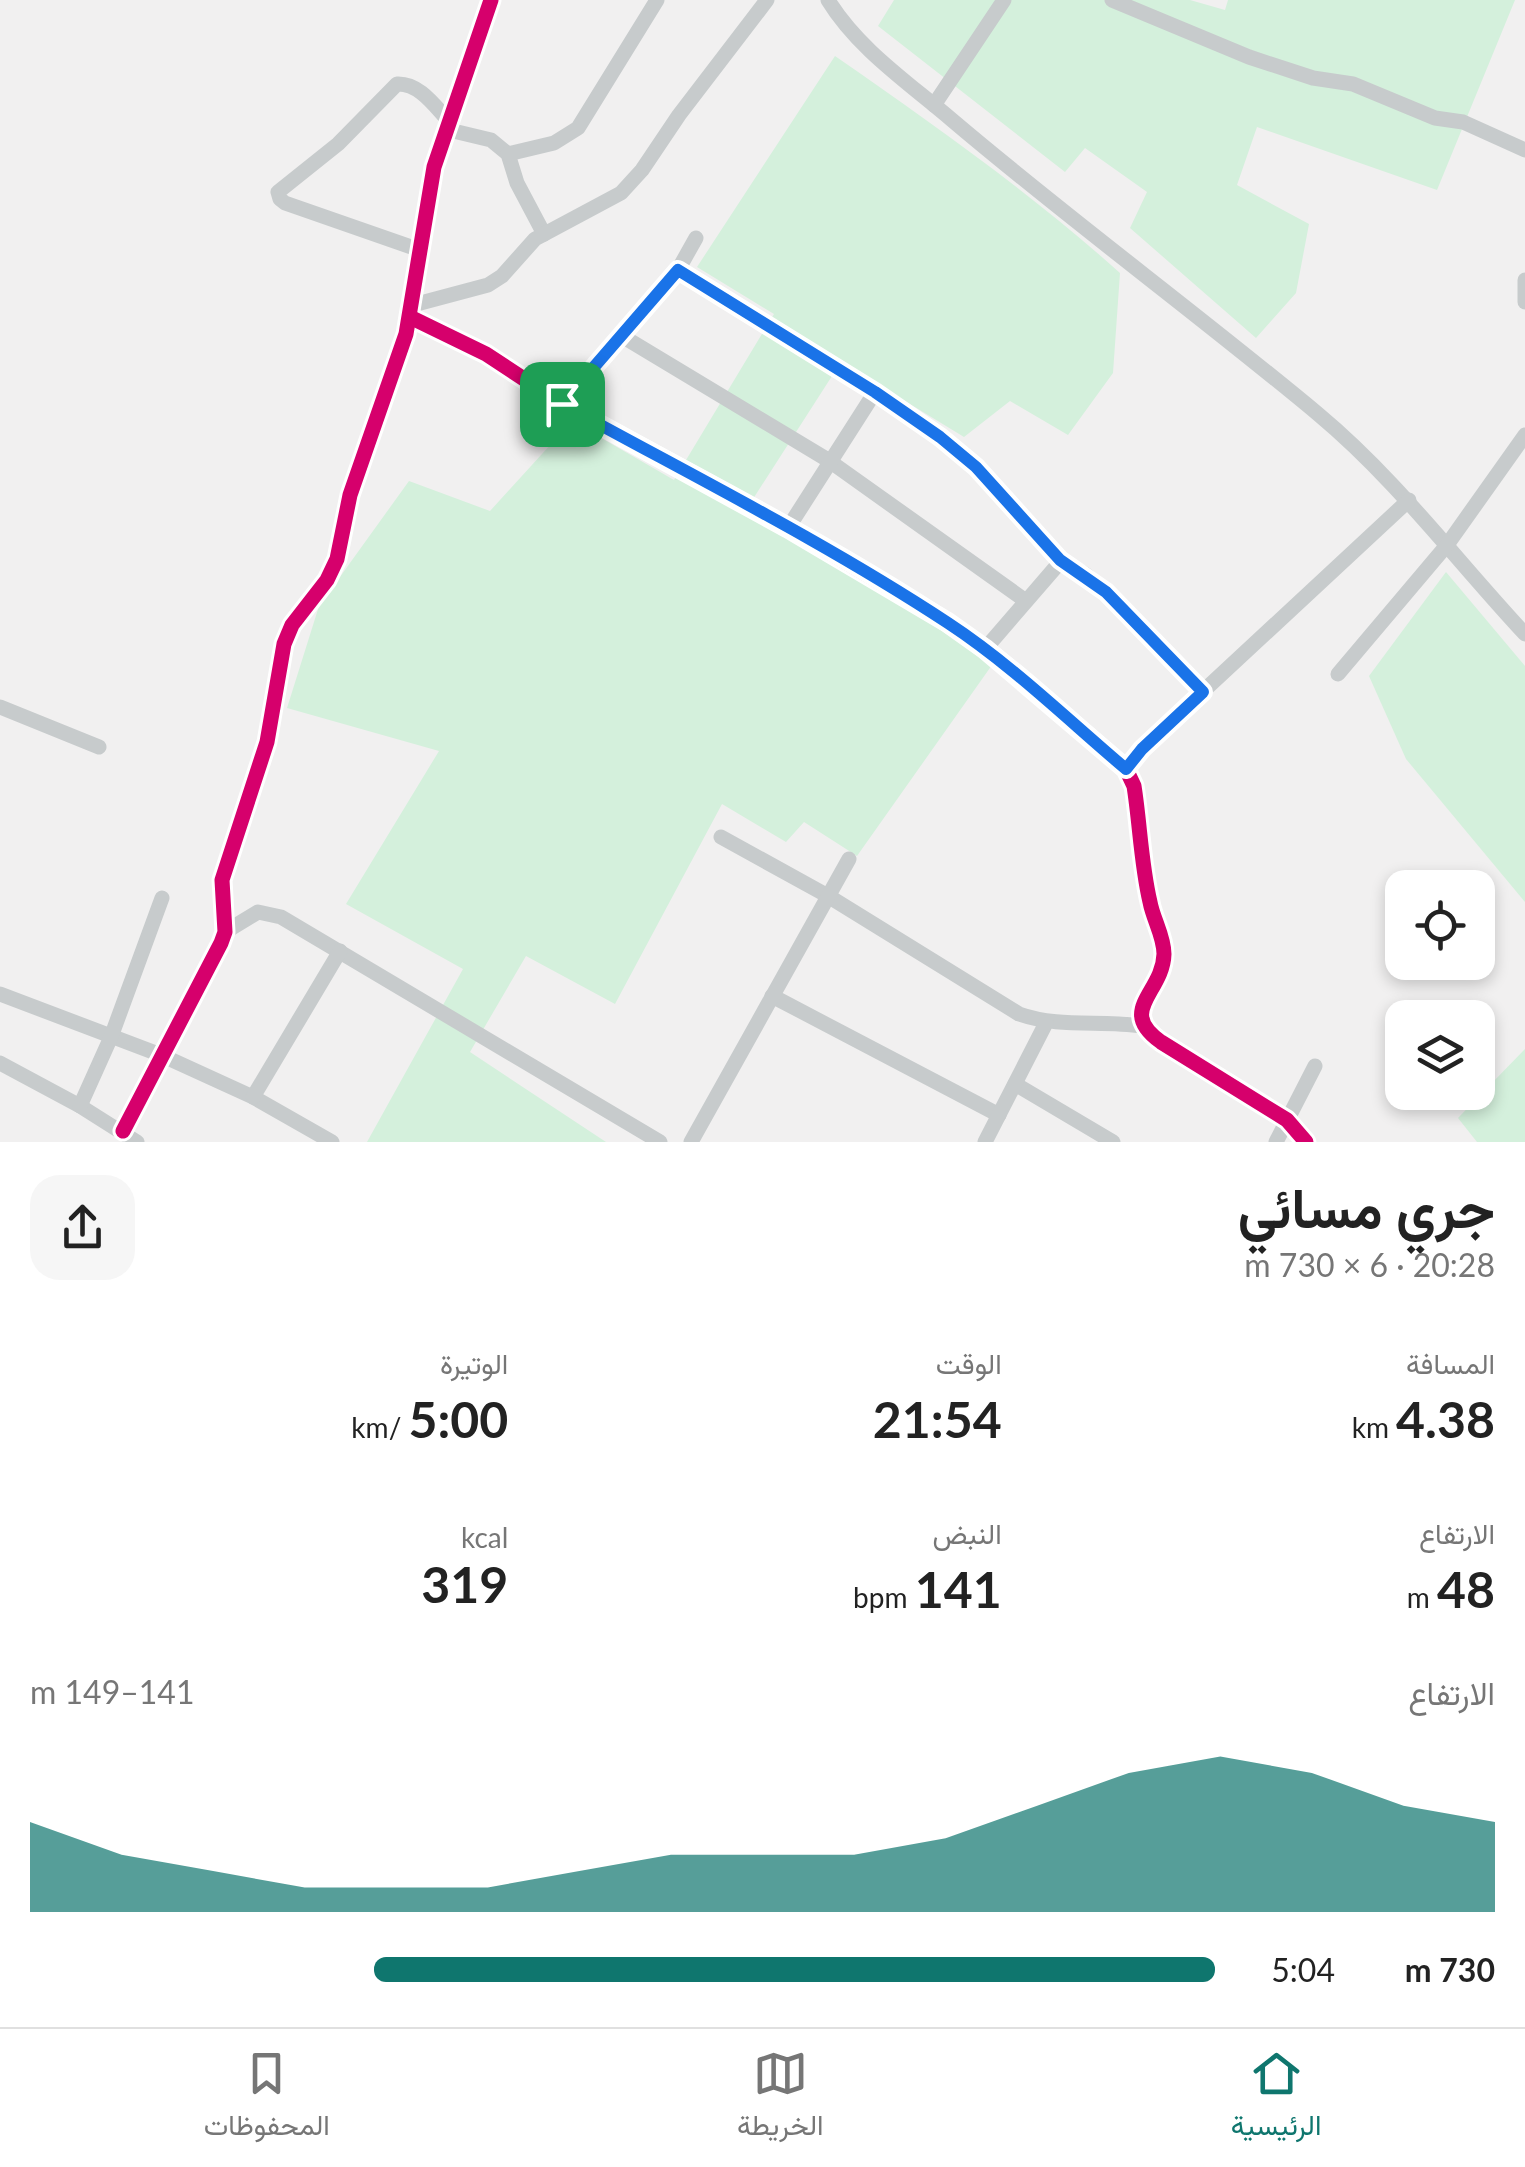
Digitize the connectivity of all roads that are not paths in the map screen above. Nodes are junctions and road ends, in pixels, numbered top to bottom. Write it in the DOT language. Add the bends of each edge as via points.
graph roads {
  1 [pos="490,0"];
  2 [pos="657,0"];
  3 [pos="767,0"];
  4 [pos="828,0"];
  5 [pos="1004,0"];
  6 [pos="1112,0"];
  7 [pos="934,104"];
  8 [pos="446,125"];
  9 [pos="1525,150"];
  10 [pos="508,154"];
  11 [pos="544,234"];
  12 [pos="696,238"];
  13 [pos="420,250"];
  14 [pos="678,270"];
  15 [pos="1525,280"];
  16 [pos="1525,302"];
  17 [pos="412,311"];
  18 [pos="622,336"];
  19 [pos="875,392"];
  20 [pos="562,404"];
  21 [pos="1525,435"];
  22 [pos="828,460"];
  23 [pos="1409,500"];
  24 [pos="788,528"];
  25 [pos="1447,545"];
  26 [pos="1060,560"];
  27 [pos="1026,601"];
  28 [pos="1525,634"];
  29 [pos="985,649"];
  30 [pos="1338,674"];
  31 [pos="1203,692"];
  32 [pos="0,706"];
  33 [pos="99,747"];
  34 [pos="1126,769"];
  35 [pos="721,837"];
  36 [pos="849,858"];
  37 [pos="828,896"];
  38 [pos="162,898"];
  39 [pos="224,932"];
  40 [pos="340,951"];
  41 [pos="0,994"];
  42 [pos="772,996"];
  43 [pos="1046,1024"];
  44 [pos="1142,1026"];
  45 [pos="112,1037"];
  46 [pos="161,1055"];
  47 [pos="0,1064"];
  48 [pos="1316,1066"];
  49 [pos="1015,1084"];
  50 [pos="254,1097"];
  51 [pos="80,1106"];
  52 [pos="999,1115"];
  53 [pos="1288,1120"];
  54 [pos="123,1132"];
  55 [pos="137,1142"];
  56 [pos="332,1142"];
  57 [pos="660,1142"];
  58 [pos="691,1142"];
  59 [pos="985,1142"];
  60 [pos="1113,1142"];
  61 [pos="1276,1142"];
  62 [pos="1306,1142"];
  1 -- 8 [label="street"];
  2 -- 10 [label="street" via="578,128 554,143"];
  3 -- 11 [label="street" via="632,183"];
  4 -- 7 [label="street" via="870,51"];
  5 -- 7 [label="street"];
  6 -- 9 [label="street" via="1264,62 1353,84"];
  7 -- 23 [label="street" via="1319,415"];
  8 -- 10 [label="street" via="491,140"];
  8 -- 13 [label="street"];
  8 -- 13 [label="street" via="421,92 397,84 278,192 285,203"];
  10 -- 11 [label="street"];
  11 -- 17 [label="street" via="488,285"];
  12 -- 14 [label="street"];
  13 -- 17 [label="street"];
  14 -- 18 [label="street"];
  14 -- 19 [label="street"];
  15 -- 16 [label="street"];
  17 -- 20 [label="street"];
  17 -- 39 [label="street" via="350,496 337,559 284,644 267,742 222,880"];
  18 -- 20 [label="street"];
  18 -- 22 [label="street"];
  19 -- 22 [label="street"];
  19 -- 26 [label="street" via="976,467"];
  20 -- 24 [label="street"];
  21 -- 25 [label="street"];
  22 -- 24 [label="street"];
  22 -- 27 [label="street"];
  23 -- 25 [label="street"];
  23 -- 31 [label="street"];
  24 -- 29 [label="street"];
  25 -- 28 [label="street"];
  25 -- 30 [label="street"];
  26 -- 27 [label="street"];
  26 -- 31 [label="street" via="1106,592"];
  27 -- 29 [label="street"];
  29 -- 34 [label="street"];
  31 -- 34 [label="street"];
  32 -- 33 [label="street"];
  34 -- 44 [label="street" via="1164,952"];
  35 -- 37 [label="street"];
  36 -- 37 [label="street"];
  37 -- 42 [label="street"];
  37 -- 43 [label="street" via="1019,1014"];
  38 -- 45 [label="street"];
  39 -- 40 [label="street" via="270,912"];
  39 -- 46 [label="street"];
  40 -- 50 [label="street"];
  40 -- 57 [label="street"];
  41 -- 45 [label="street"];
  42 -- 52 [label="street"];
  42 -- 58 [label="street"];
  43 -- 44 [label="street"];
  43 -- 49 [label="street"];
  44 -- 53 [label="street"];
  45 -- 46 [label="street"];
  45 -- 51 [label="street"];
  46 -- 50 [label="street"];
  46 -- 54 [label="street"];
  47 -- 51 [label="street"];
  48 -- 53 [label="street"];
  49 -- 52 [label="street"];
  49 -- 60 [label="street"];
  50 -- 56 [label="street"];
  51 -- 54 [label="street"];
  52 -- 59 [label="street"];
  53 -- 61 [label="street"];
  53 -- 62 [label="street"];
  54 -- 55 [label="street"];
}
